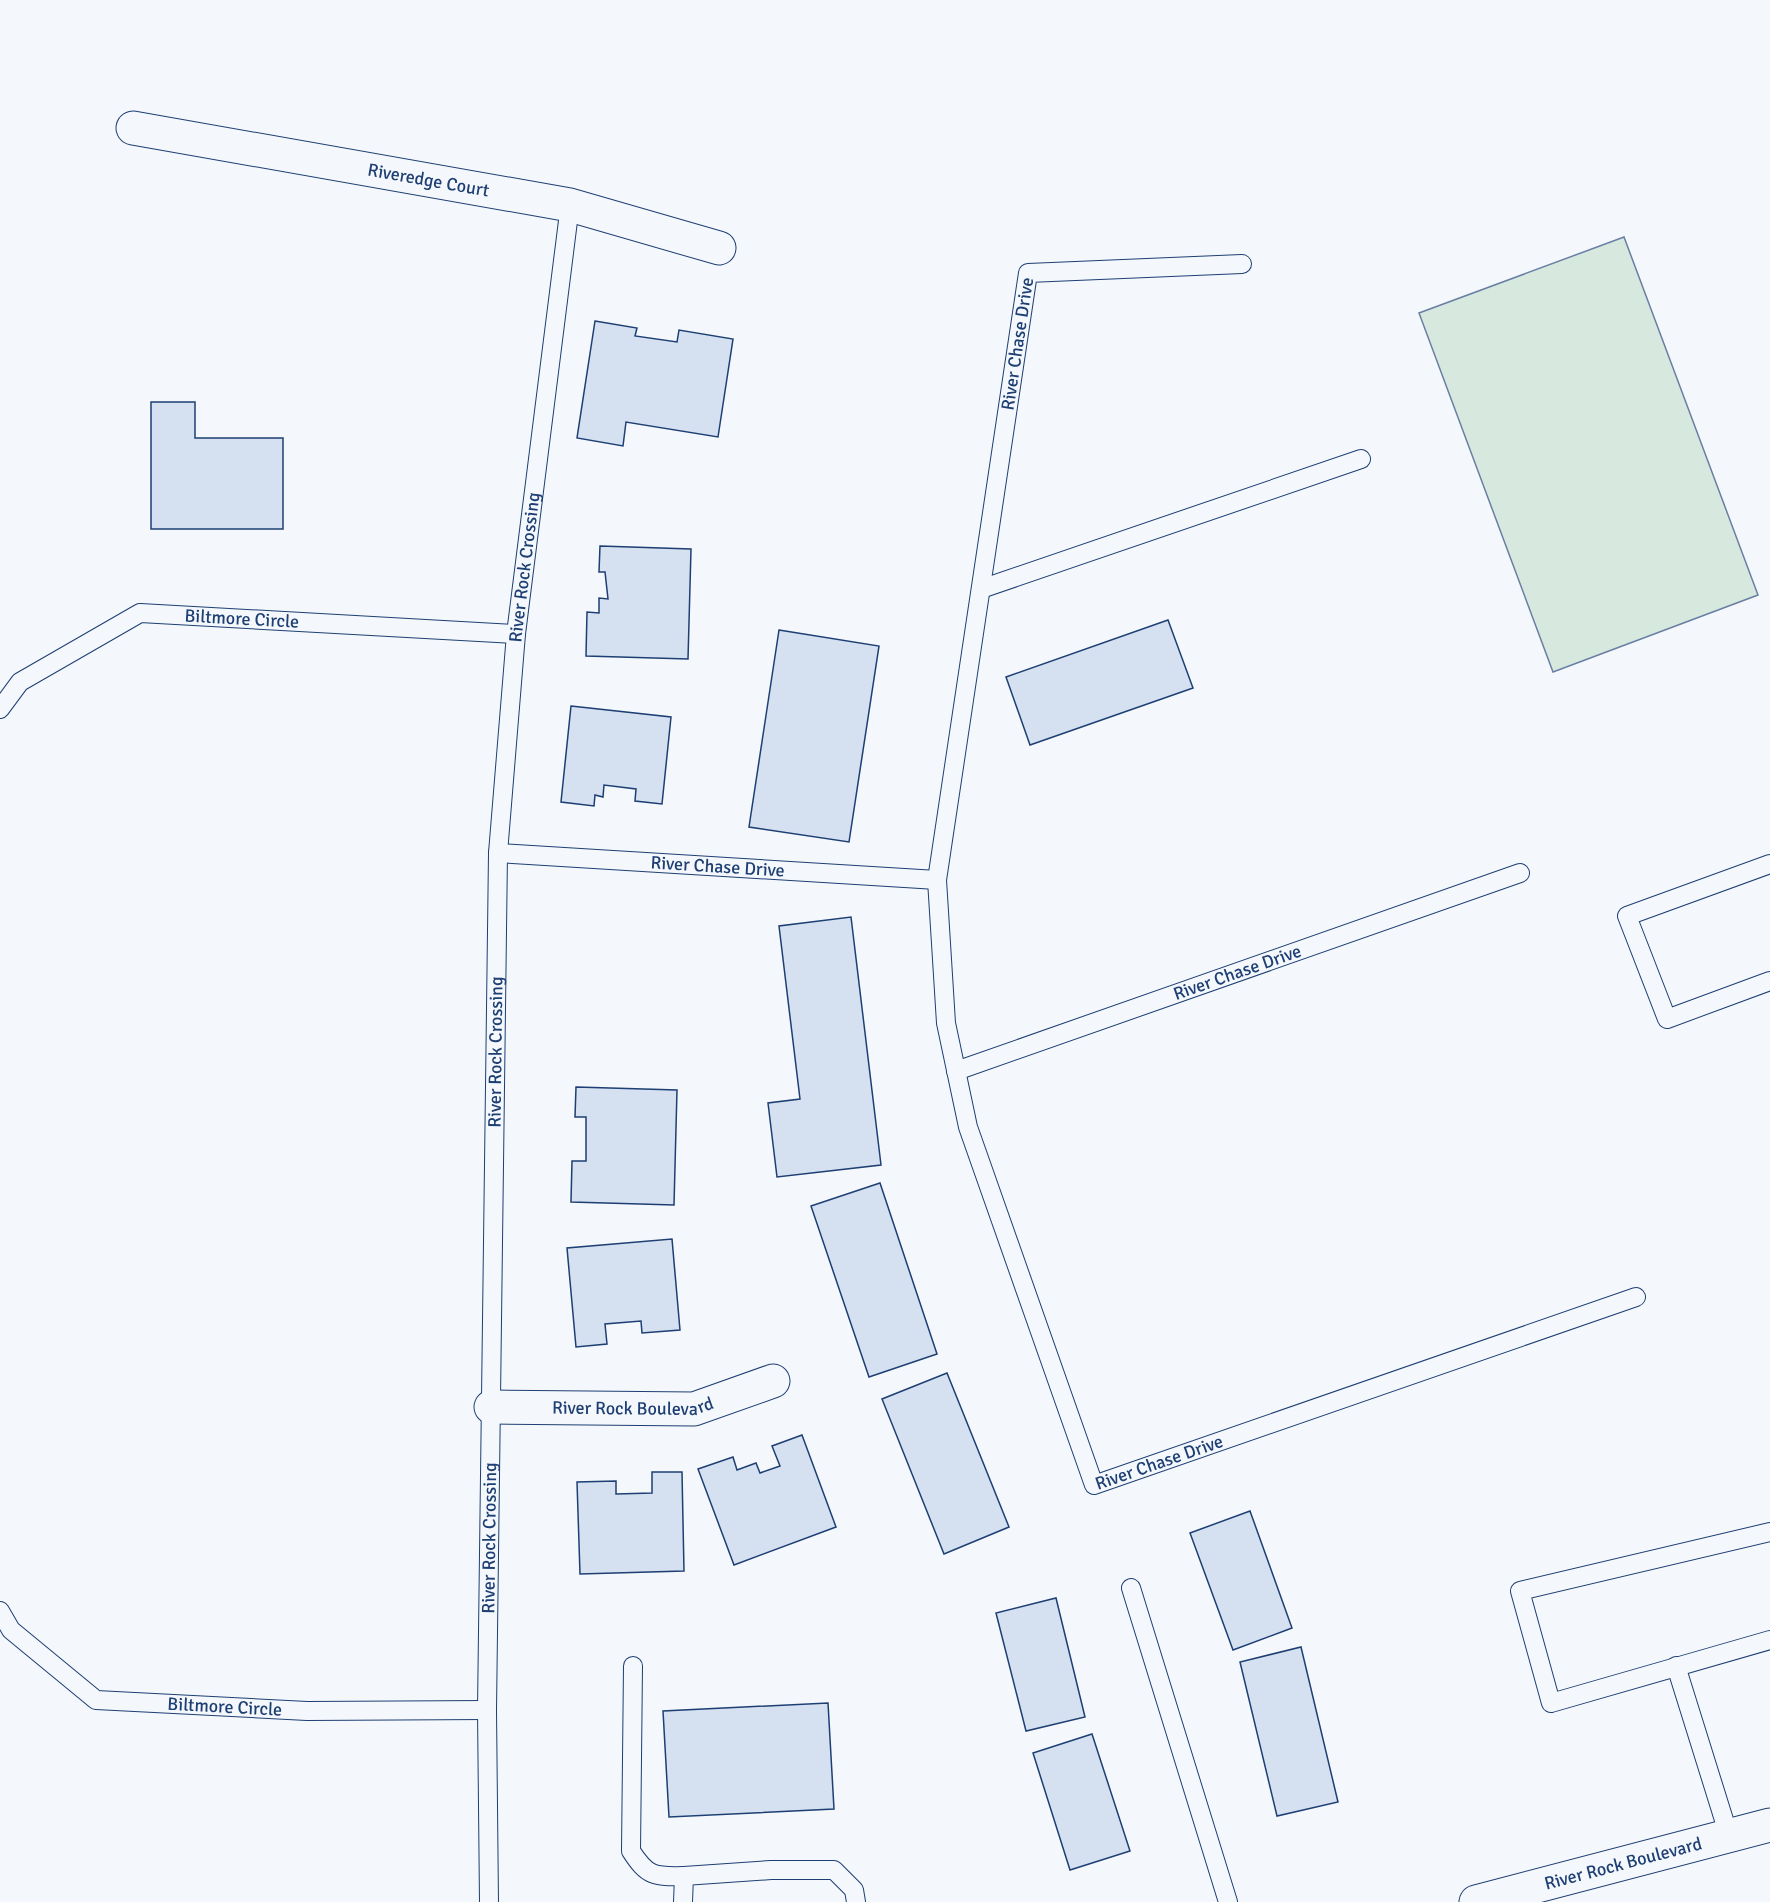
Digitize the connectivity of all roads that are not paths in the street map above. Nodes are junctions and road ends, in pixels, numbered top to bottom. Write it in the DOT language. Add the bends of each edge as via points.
graph roads {
  1 [pos="133,128"];
  2 [pos="570,205"];
  3 [pos="719,248"];
  4 [pos="1242,264"];
  5 [pos="1361,459"];
  6 [pos="981,590"];
  7 [pos="516,634"];
  8 [pos="0,709"];
  9 [pos="498,853"];
  10 [pos="1770,864"];
  11 [pos="1520,873"];
  12 [pos="937,880"];
  13 [pos="1770,981"];
  14 [pos="956,1071"];
  15 [pos="1636,1297"];
  16 [pos="773,1381"];
  17 [pos="491,1407"];
  18 [pos="1770,1532"];
  19 [pos="1131,1588"];
  20 [pos="0,1611"];
  21 [pos="1770,1640"];
  22 [pos="633,1666"];
  23 [pos="1676,1666"];
  24 [pos="487,1710"];
  25 [pos="1770,1825"];
  26 [pos="1730,1836"];
  27 [pos="684,1876"];
  28 [pos="489,1902"];
  29 [pos="683,1902"];
  30 [pos="856,1902"];
  31 [pos="1228,1902"];
  32 [pos="1476,1902"];
  1 -- 2 [label="street, Riveredge Court"];
  2 -- 3 [label="street, Riveredge Court"];
  2 -- 7 [label="lane, River Rock Crossing"];
  4 -- 6 [label="lane, River Chase Drive" via="1028,273"];
  5 -- 6 [label="lane"];
  6 -- 12 [label="lane, River Chase Drive"];
  7 -- 8 [label="lane, Biltmore Circle" via="140,613 20,682"];
  7 -- 9 [label="lane, River Rock Crossing"];
  9 -- 12 [label="lane, River Chase Drive"];
  9 -- 17 [label="lane, River Rock Crossing"];
  10 -- 13 [label="lane" via="1627,916 1667,1019"];
  11 -- 14 [label="lane, River Chase Drive"];
  12 -- 14 [label="lane, River Chase Drive" via="946,1023"];
  14 -- 15 [label="lane, River Chase Drive" via="968,1127 1095,1485"];
  16 -- 17 [label="street, River Rock Boulevard" via="694,1409"];
  17 -- 24 [label="lane, River Rock Crossing"];
  18 -- 23 [label="lane" via="1520,1591 1551,1703"];
  19 -- 31 [label="lane"];
  20 -- 24 [label="lane, Biltmore Circle" via="11,1630 96,1700 307,1711"];
  21 -- 23 [label="lane"];
  22 -- 27 [label="lane" via="631,1851 642,1869 659,1877"];
  23 -- 26 [label="lane"];
  24 -- 28 [label="lane, River Rock Crossing"];
  25 -- 26 [label="street, River Rock Boulevard"];
  26 -- 32 [label="street, River Rock Boulevard"];
  27 -- 29 [label="lane"];
  27 -- 30 [label="lane" via="834,1870 854,1890"];
}
